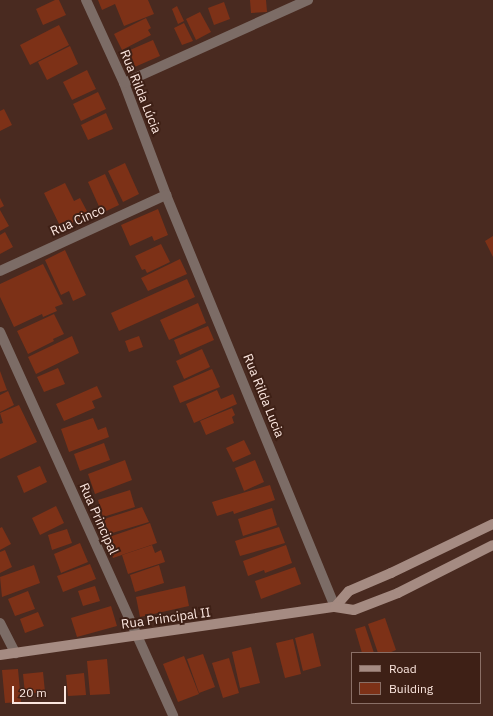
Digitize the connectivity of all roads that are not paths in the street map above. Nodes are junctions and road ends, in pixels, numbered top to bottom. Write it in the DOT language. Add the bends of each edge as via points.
graph roads {
  1 [pos="86,0"];
  2 [pos="308,0"];
  3 [pos="124,83"];
  4 [pos="166,195"];
  5 [pos="0,270"];
  6 [pos="0,332"];
  7 [pos="493,524"];
  8 [pos="493,545"];
  9 [pos="335,607"];
  10 [pos="0,623"];
  11 [pos="136,637"];
  12 [pos="15,653"];
  13 [pos="0,655"];
  14 [pos="173,716"];
  1 -- 3 [label="street, Rua Rilda Lúcia"];
  2 -- 3 [label="street"];
  3 -- 4 [label="street, Rua Rilda Lúcia"];
  4 -- 5 [label="street, Rua Cinco"];
  4 -- 9 [label="street, Rua Rilda Lucia"];
  6 -- 11 [label="street, Rua Principal"];
  7 -- 9 [label="street" via="349,591"];
  8 -- 9 [label="street, Rua Principal II" via="398,593 354,610"];
  9 -- 11 [label="street, Rua Principal II"];
  10 -- 12 [label="street"];
  11 -- 12 [label="street, Rua Principal II"];
  11 -- 14 [label="street, Rua Principal"];
  12 -- 13 [label="street, Rua Principal II"];
}
